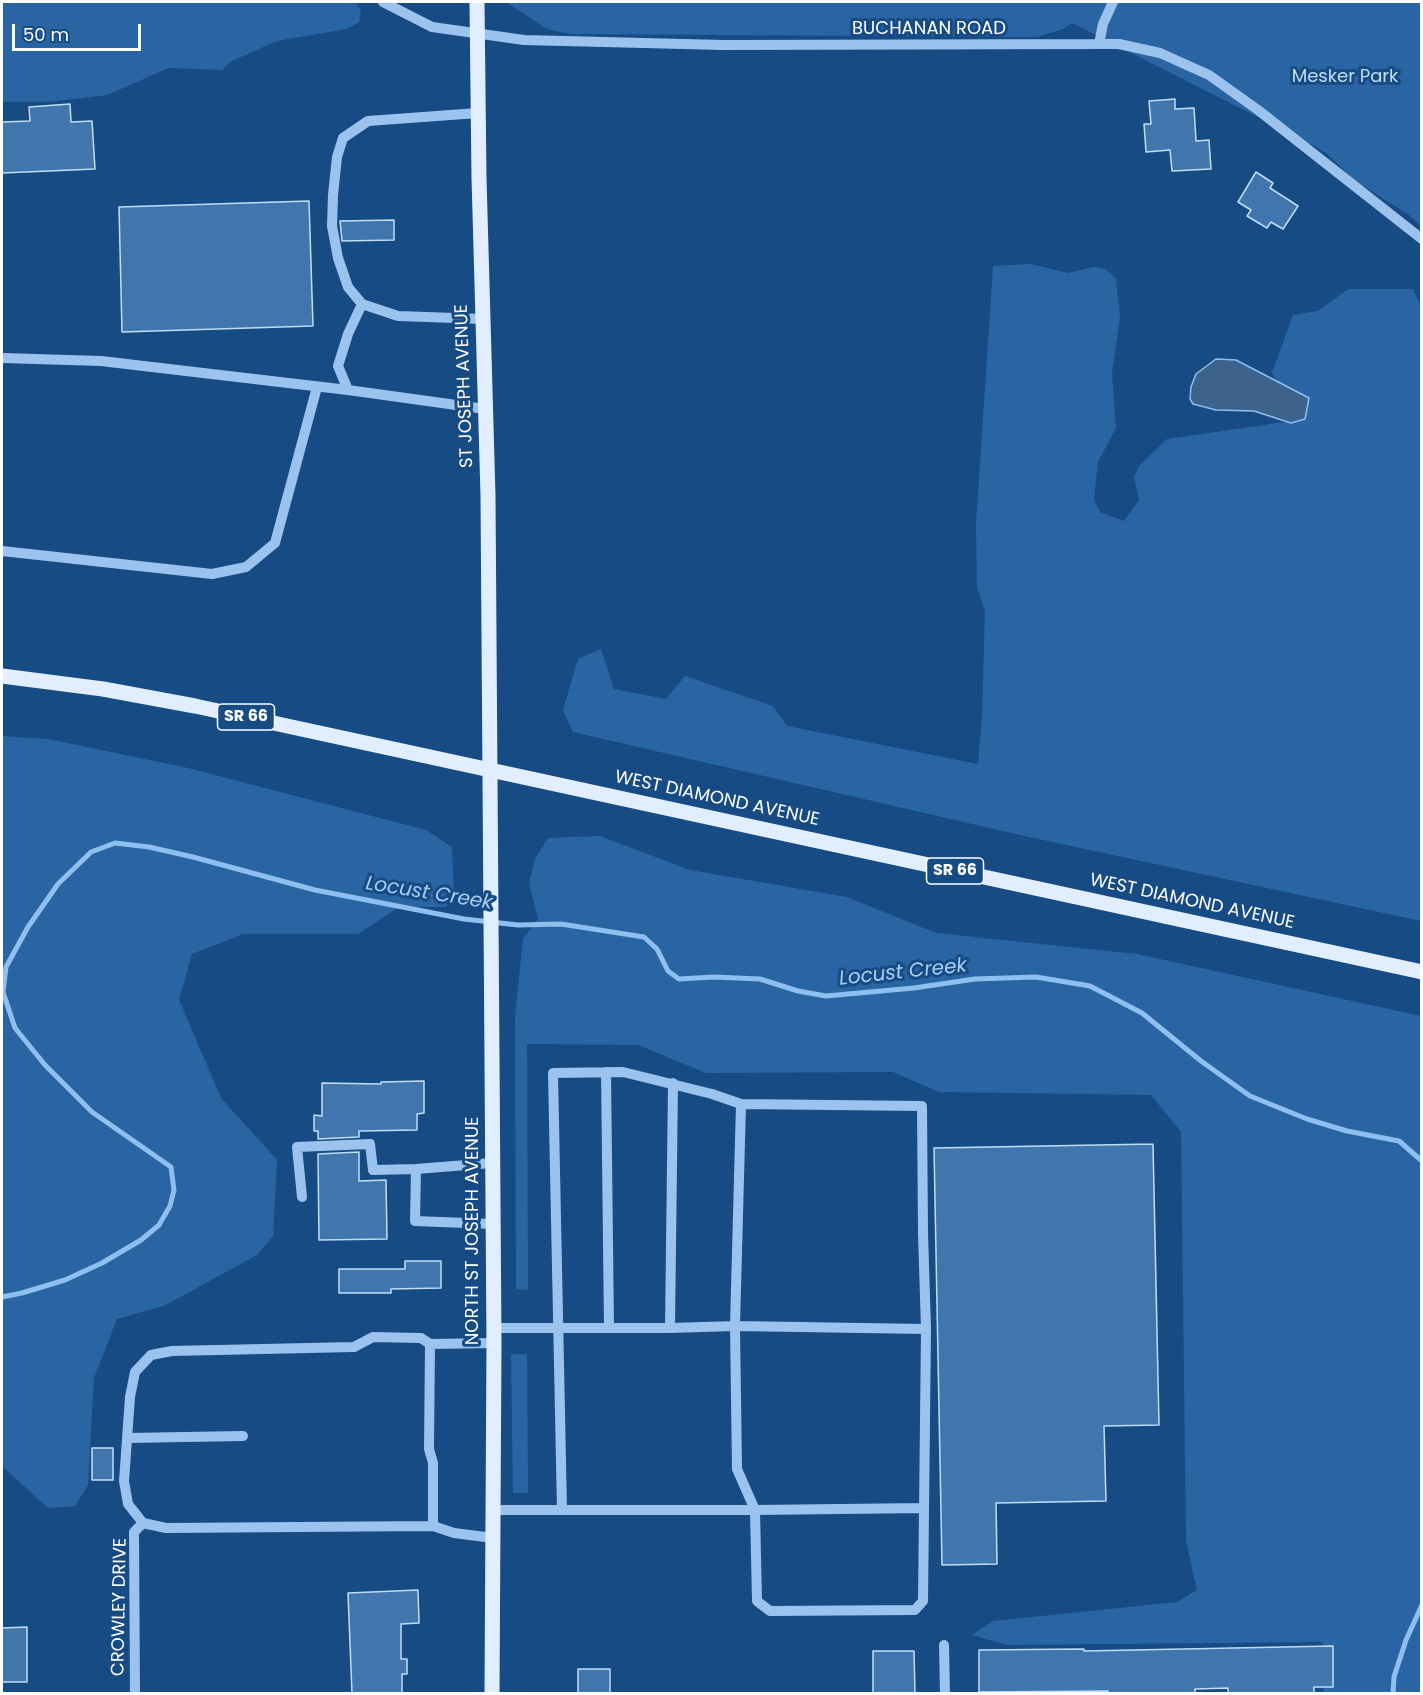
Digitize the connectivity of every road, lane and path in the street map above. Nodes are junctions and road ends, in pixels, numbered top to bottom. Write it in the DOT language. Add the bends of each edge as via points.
graph roads {
  1 [pos="383,2"];
  2 [pos="477,2"];
  3 [pos="1112,2"];
  4 [pos="477,34"];
  5 [pos="1099,44"];
  6 [pos="478,113"];
  7 [pos="1422,239"];
  8 [pos="362,304"];
  9 [pos="483,319"];
  10 [pos="2,358"];
  11 [pos="316,387"];
  12 [pos="348,390"];
  13 [pos="485,409"];
  14 [pos="2,551"];
  15 [pos="2,676"];
  16 [pos="489,769"];
  17 [pos="1422,972"];
  18 [pos="606,1072"];
  19 [pos="673,1083"];
  20 [pos="741,1104"];
  21 [pos="492,1163"];
  22 [pos="416,1169"];
  23 [pos="302,1197"];
  24 [pos="493,1224"];
  25 [pos="735,1326"];
  26 [pos="556,1328"];
  27 [pos="609,1328"];
  28 [pos="670,1328"];
  29 [pos="926,1329"];
  30 [pos="493,1336"];
  31 [pos="430,1344"];
  32 [pos="243,1436"];
  33 [pos="127,1438"];
  34 [pos="924,1508"];
  35 [pos="492,1510"];
  36 [pos="561,1510"];
  37 [pos="755,1510"];
  38 [pos="143,1523"];
  39 [pos="433,1526"];
  40 [pos="493,1538"];
  41 [pos="944,1646"];
  42 [pos="135,1694"];
  43 [pos="492,1694"];
  44 [pos="945,1694"];
  1 -- 4 [label="street, BUCHANAN ROAD" via="432,27"];
  2 -- 4 [label="main road, ST JOSEPH AVENUE"];
  3 -- 5 [label="street"];
  4 -- 5 [label="street, BUCHANAN ROAD" via="573,43"];
  4 -- 6 [label="main road, ST JOSEPH AVENUE"];
  5 -- 7 [label="street, BUCHANAN ROAD" via="1160,53 1209,75"];
  6 -- 8 [label="street" via="368,122 343,138 337,157 332,226 348,287"];
  6 -- 9 [label="main road, ST JOSEPH AVENUE"];
  8 -- 9 [label="street" via="398,316"];
  8 -- 12 [label="street" via="338,366"];
  9 -- 13 [label="main road, ST JOSEPH AVENUE"];
  10 -- 11 [label="street" via="101,361"];
  11 -- 12 [label="street"];
  11 -- 14 [label="street" via="275,543 246,567 212,574"];
  12 -- 13 [label="street"];
  13 -- 16 [label="main road, ST JOSEPH AVENUE"];
  15 -- 16 [label="main road, WEST DIAMOND AVENUE / SR 66" via="146,696"];
  16 -- 17 [label="main road, WEST DIAMOND AVENUE / SR 66"];
  16 -- 21 [label="main road, NORTH ST JOSEPH AVENUE"];
  18 -- 19 [label="street"];
  18 -- 26 [label="street" via="553,1073"];
  18 -- 27 [label="street"];
  19 -- 20 [label="street"];
  19 -- 28 [label="street"];
  20 -- 25 [label="street"];
  20 -- 29 [label="street" via="922,1106"];
  21 -- 22 [label="street"];
  21 -- 24 [label="main road, NORTH ST JOSEPH AVENUE"];
  22 -- 23 [label="street" via="372,1170 370,1144 297,1147"];
  22 -- 24 [label="street" via="416,1221"];
  24 -- 30 [label="main road, NORTH ST JOSEPH AVENUE"];
  25 -- 28 [label="street"];
  25 -- 29 [label="street"];
  25 -- 37 [label="street" via="737,1469"];
  26 -- 27 [label="street"];
  26 -- 30 [label="street"];
  26 -- 36 [label="street"];
  27 -- 28 [label="street"];
  29 -- 34 [label="street"];
  30 -- 31 [label="street"];
  30 -- 35 [label="main road, NORTH ST JOSEPH AVENUE"];
  31 -- 33 [label="street" via="421,1338 373,1337 354,1347 172,1351 151,1355 135,1372"];
  31 -- 39 [label="street"];
  32 -- 33 [label="street"];
  33 -- 38 [label="street" via="124,1481 128,1504"];
  34 -- 37 [label="street"];
  34 -- 37 [label="street" via="923,1601 915,1610 770,1611 758,1601"];
  35 -- 36 [label="street"];
  35 -- 40 [label="main road, NORTH ST JOSEPH AVENUE"];
  36 -- 37 [label="street"];
  38 -- 39 [label="street" via="166,1528"];
  38 -- 42 [label="street, CROWLEY DRIVE" via="134,1532"];
  39 -- 40 [label="street"];
  40 -- 43 [label="main road, NORTH ST JOSEPH AVENUE"];
  41 -- 44 [label="street"];
}
